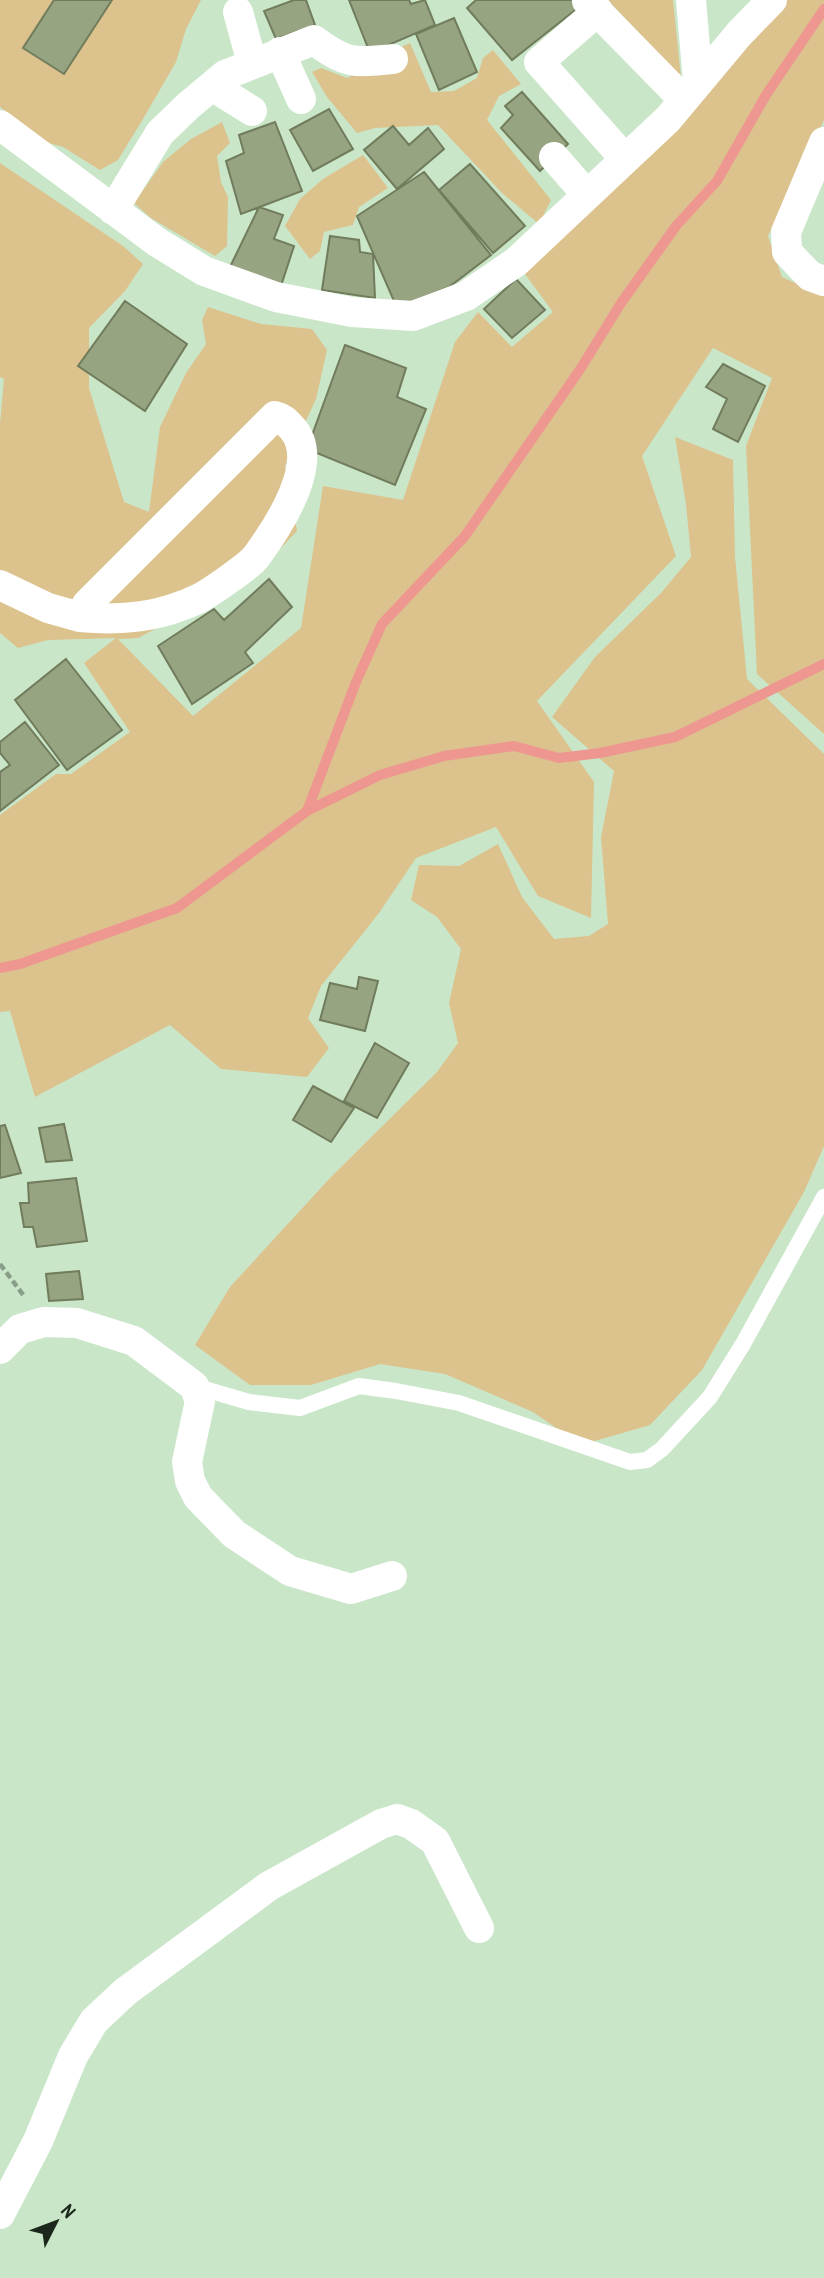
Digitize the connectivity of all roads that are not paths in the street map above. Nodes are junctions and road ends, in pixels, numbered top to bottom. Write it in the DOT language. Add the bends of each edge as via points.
graph roads {
  1 [pos="691,0"];
  2 [pos="772,0"];
  3 [pos="592,6"];
  4 [pos="238,12"];
  5 [pos="280,52"];
  6 [pos="393,59"];
  7 [pos="252,63"];
  8 [pos="212,86"];
  9 [pos="691,91"];
  10 [pos="301,99"];
  11 [pos="252,111"];
  12 [pos="0,124"];
  13 [pos="824,142"];
  14 [pos="554,157"];
  15 [pos="625,159"];
  16 [pos="587,195"];
  17 [pos="113,210"];
  18 [pos="824,281"];
  19 [pos="0,584"];
  20 [pos="80,617"];
  21 [pos="824,1198"];
  22 [pos="0,1349"];
  23 [pos="194,1386"];
  24 [pos="392,1576"];
  25 [pos="479,1928"];
  26 [pos="0,2214"];
  1 -- 9 [label="street"];
  2 -- 9 [label="street"];
  3 -- 9 [label="street"];
  3 -- 15 [label="street" via="539,62"];
  4 -- 7 [label="street"];
  5 -- 6 [label="street" via="314,40 336,57 357,63"];
  5 -- 7 [label="street"];
  5 -- 10 [label="street"];
  7 -- 8 [label="street"];
  8 -- 11 [label="street"];
  8 -- 17 [label="street" via="160,133"];
  9 -- 15 [label="street"];
  12 -- 17 [label="street"];
  13 -- 18 [label="street" via="786,232 787,252 810,276"];
  14 -- 16 [label="street"];
  15 -- 16 [label="street"];
  16 -- 17 [label="street" via="516,262 466,296 413,316 352,312 276,297 204,271"];
  19 -- 20 [label="street" via="48,608"];
  20 -- 20 [label="street" via="149,617 201,597 254,559 289,505 304,460 299,436 283,418 275,416"];
  21 -- 23 [label="lane" via="710,1397 647,1460 630,1462 459,1403 396,1391 359,1386 300,1408 249,1402"];
  22 -- 23 [label="street" via="20,1329 44,1322 77,1323 134,1341"];
  23 -- 24 [label="street" via="200,1401 187,1462 190,1481 198,1497 234,1534 290,1571 351,1589"];
  25 -- 26 [label="street" via="435,1841 397,1819 269,1886 125,1992 94,2021 73,2056 38,2141"];
}
